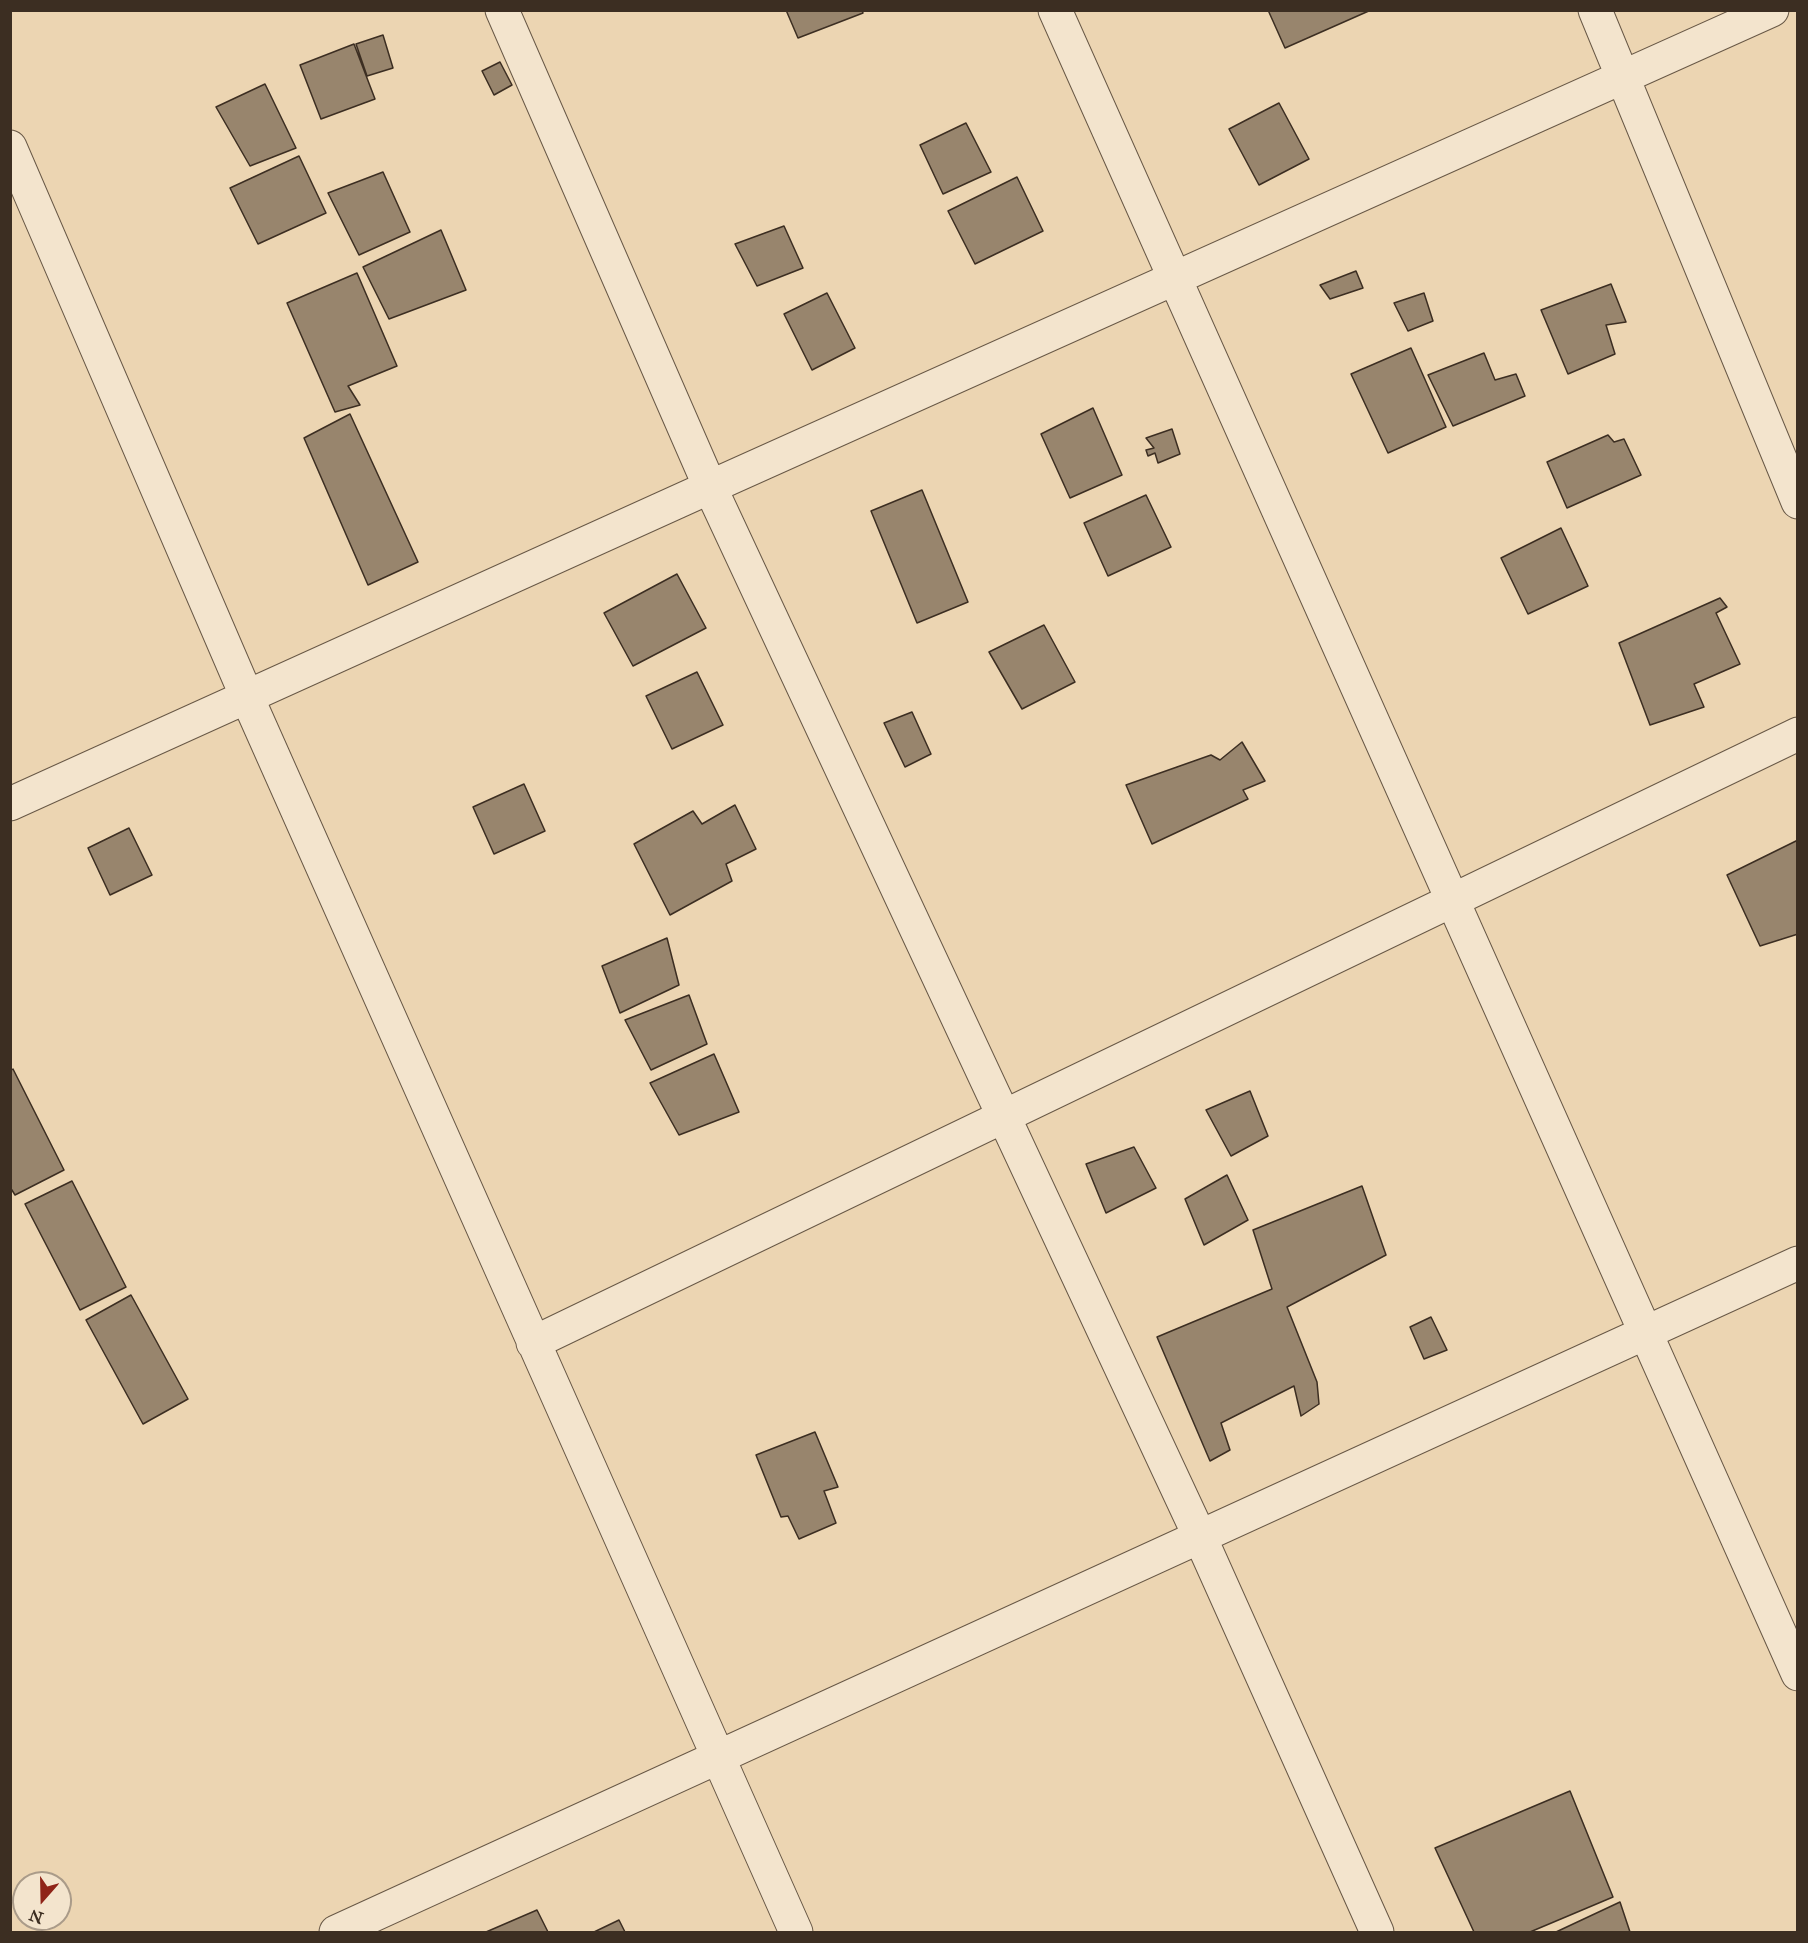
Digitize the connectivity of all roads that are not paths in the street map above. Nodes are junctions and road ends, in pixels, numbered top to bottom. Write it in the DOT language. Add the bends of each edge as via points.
graph roads {
  1 [pos="502,10"];
  2 [pos="1055,10"];
  3 [pos="1595,10"];
  4 [pos="1772,10"];
  5 [pos="1622,78"];
  6 [pos="10,147"];
  7 [pos="1174,278"];
  8 [pos="710,487"];
  9 [pos="1797,502"];
  10 [pos="247,697"];
  11 [pos="1797,735"];
  12 [pos="10,804"];
  13 [pos="1452,900"];
  14 [pos="1004,1116"];
  15 [pos="1797,1263"];
  16 [pos="1645,1333"];
  17 [pos="533,1343"];
  18 [pos="1200,1537"];
  19 [pos="1797,1674"];
  20 [pos="718,1758"];
  21 [pos="336,1932"];
  22 [pos="796,1932"];
  23 [pos="1377,1932"];
  1 -- 8 [label="street"];
  2 -- 7 [label="street"];
  3 -- 5 [label="street"];
  4 -- 5 [label="street"];
  5 -- 7 [label="street"];
  5 -- 9 [label="street"];
  6 -- 10 [label="street"];
  7 -- 8 [label="street"];
  7 -- 13 [label="street"];
  8 -- 10 [label="street"];
  8 -- 14 [label="street"];
  10 -- 12 [label="street"];
  10 -- 17 [label="street"];
  11 -- 13 [label="street"];
  13 -- 14 [label="street"];
  13 -- 16 [label="street"];
  14 -- 17 [label="street"];
  14 -- 18 [label="street"];
  15 -- 16 [label="street"];
  16 -- 18 [label="street"];
  16 -- 19 [label="street"];
  17 -- 20 [label="street"];
  18 -- 20 [label="street"];
  18 -- 23 [label="street"];
  20 -- 21 [label="street"];
  20 -- 22 [label="street"];
}
